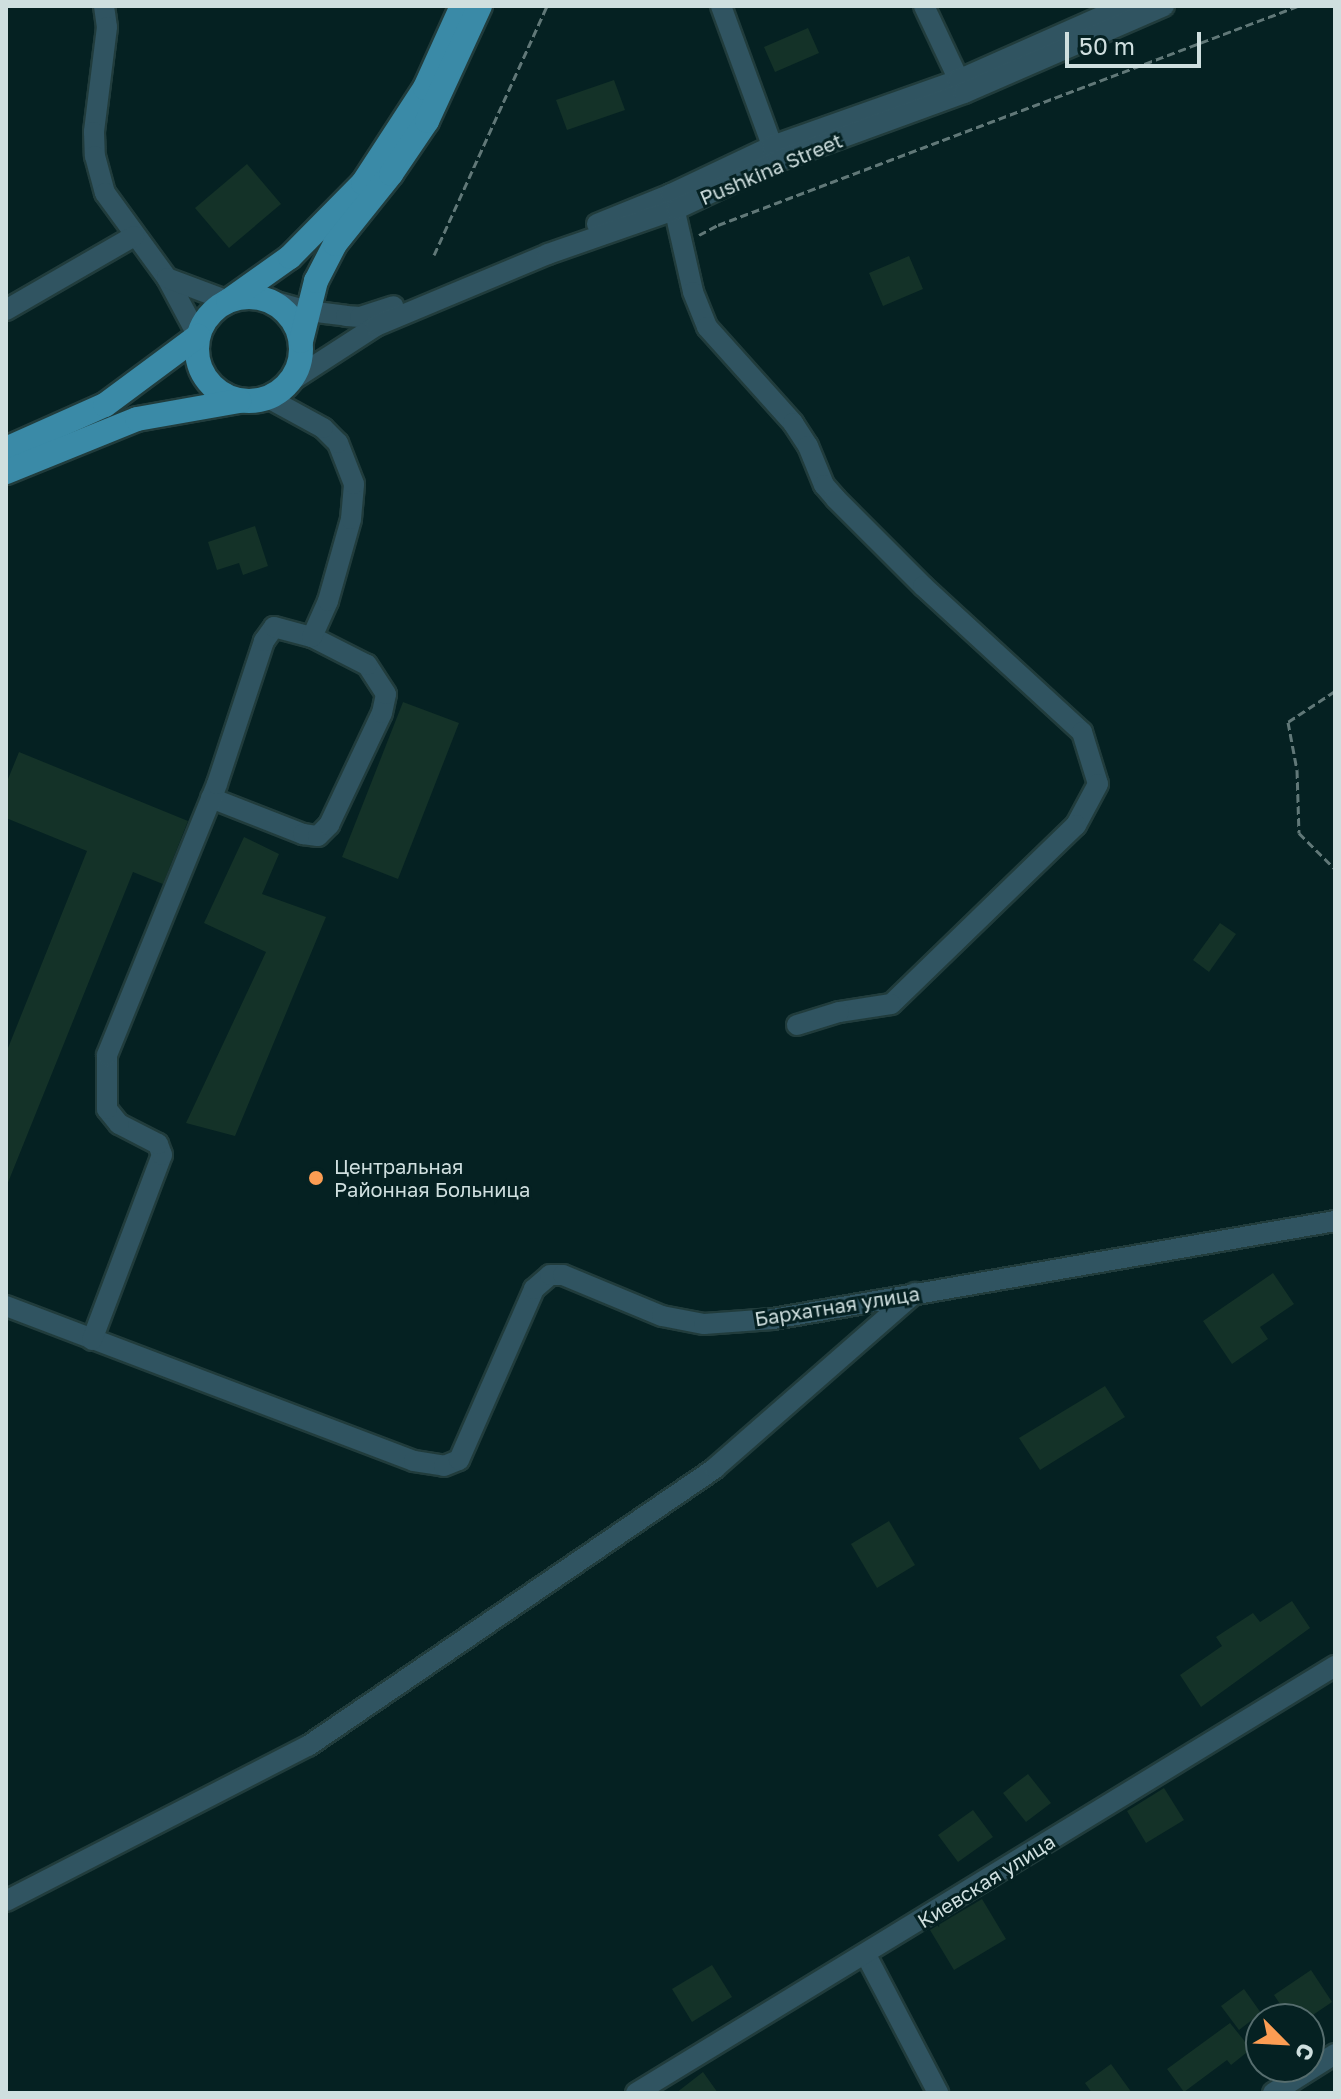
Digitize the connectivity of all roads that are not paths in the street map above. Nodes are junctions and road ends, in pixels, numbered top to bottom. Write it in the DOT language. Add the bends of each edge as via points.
graph roads {
  1 [pos="104,6"];
  2 [pos="462,6"];
  3 [pos="480,6"];
  4 [pos="721,6"];
  5 [pos="924,6"];
  6 [pos="1125,6"];
  7 [pos="1164,6"];
  8 [pos="961,87"];
  9 [pos="775,153"];
  10 [pos="674,202"];
  11 [pos="134,236"];
  12 [pos="322,268"];
  13 [pos="167,278"];
  14 [pos="269,300"];
  15 [pos="228,301"];
  16 [pos="6,310"];
  17 [pos="308,311"];
  18 [pos="368,321"];
  19 [pos="198,336"];
  20 [pos="301,341"];
  21 [pos="291,381"];
  22 [pos="268,398"];
  23 [pos="239,401"];
  24 [pos="52,443"];
  25 [pos="6,449"];
  26 [pos="6,472"];
  27 [pos="312,637"];
  28 [pos="211,798"];
  29 [pos="797,1025"];
  30 [pos="1335,1221"];
  31 [pos="915,1293"];
  32 [pos="6,1306"];
  33 [pos="92,1340"];
  34 [pos="1335,1666"];
  35 [pos="6,1901"];
  36 [pos="866,1955"];
  37 [pos="1335,2054"];
  38 [pos="636,2093"];
  39 [pos="938,2093"];
  40 [pos="1273,2093"];
  1 -- 11 [label="street" via="107,27 95,156 105,193"];
  2 -- 15 [label="main road" via="425,88 363,183 290,257"];
  3 -- 12 [label="main road" via="427,121"];
  4 -- 9 [label="street"];
  5 -- 8 [label="street"];
  6 -- 8 [label="street"];
  7 -- 8 [label="street, Pushkina Street"];
  8 -- 9 [label="street, Pushkina Street"];
  9 -- 10 [label="street, Pushkina Street"];
  10 -- 18 [label="street, Pushkina Street"];
  10 -- 29 [label="street" via="707,327 793,423 824,485 923,586 1082,732 1098,784 1076,825 891,1004"];
  11 -- 13 [label="street"];
  11 -- 16 [label="street"];
  12 -- 17 [label="main road"];
  12 -- 18 [label="street" via="323,291 330,303"];
  13 -- 15 [label="street"];
  13 -- 19 [label="street"];
  14 -- 15 [label="main road" via="255,296"];
  14 -- 17 [label="street"];
  14 -- 20 [label="main road" via="290,316"];
  15 -- 19 [label="main road" via="207,318"];
  17 -- 18 [label="street"];
  17 -- 20 [label="main road"];
  18 -- 21 [label="street, Pushkina Street"];
  19 -- 23 [label="main road" via="198,356 208,380"];
  19 -- 24 [label="main road"];
  20 -- 21 [label="main road"];
  21 -- 22 [label="main road"];
  22 -- 23 [label="main road"];
  22 -- 27 [label="street" via="323,428 338,443 354,484 351,519"];
  23 -- 24 [label="main road" via="137,419"];
  24 -- 25 [label="main road"];
  24 -- 26 [label="main road"];
  27 -- 28 [label="street" via="274,627 264,641"];
  27 -- 28 [label="street" via="367,665 386,694 329,825 318,836 303,834"];
  28 -- 33 [label="street" via="107,1055 107,1109 119,1124 158,1144 162,1155"];
  30 -- 31 [label="street, Бархатная улица"];
  31 -- 33 [label="street, Бархатная улица" via="773,1319 704,1324 662,1316 563,1275 550,1275 534,1289 459,1460 444,1466 414,1461"];
  31 -- 35 [label="street" via="715,1468 308,1746"];
  32 -- 33 [label="street"];
  34 -- 36 [label="street, Киевская улица"];
  36 -- 38 [label="street, Киевская улица"];
  36 -- 39 [label="street"];
  37 -- 40 [label="street"];
}
